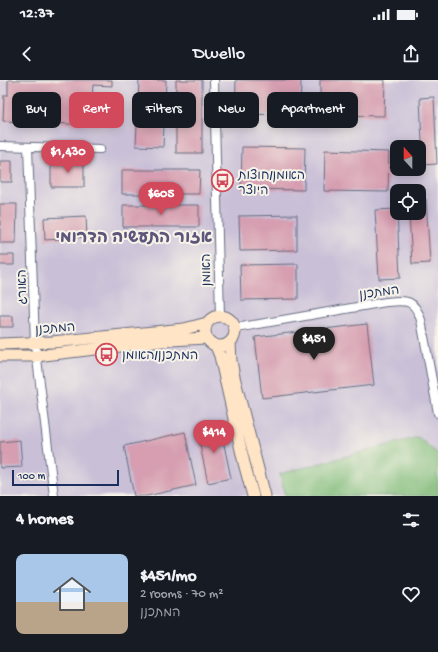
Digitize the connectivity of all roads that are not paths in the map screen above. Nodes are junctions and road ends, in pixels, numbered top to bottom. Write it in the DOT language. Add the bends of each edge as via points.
graph roads {
  1 [pos="214,80"];
  2 [pos="0,146"];
  3 [pos="28,147"];
  4 [pos="100,149"];
  5 [pos="220,316"];
  6 [pos="207,323"];
  7 [pos="236,328"];
  8 [pos="206,338"];
  9 [pos="35,343"];
  10 [pos="230,343"];
  11 [pos="0,344"];
  12 [pos="216,346"];
  13 [pos="0,356"];
  14 [pos="36,356"];
  15 [pos="438,414"];
  16 [pos="54,496"];
  17 [pos="252,496"];
  18 [pos="265,496"];
  1 -- 5 [label="street, האומן"];
  2 -- 3 [label="street"];
  3 -- 4 [label="street"];
  3 -- 9 [label="street, האורג"];
  5 -- 6 [label="street"];
  5 -- 7 [label="street" via="232,320"];
  6 -- 8 [label="street"];
  6 -- 9 [label="street, המתכנן" via="184,329"];
  7 -- 10 [label="street" via="234,339"];
  7 -- 15 [label="street, המתכנן" via="386,302 411,302 421,320"];
  8 -- 12 [label="street"];
  8 -- 14 [label="street, המתכנן"];
  9 -- 11 [label="street, המתכנן"];
  9 -- 14 [label="street, האורג"];
  10 -- 12 [label="street"];
  10 -- 18 [label="street" via="234,377"];
  12 -- 17 [label="street"];
  13 -- 14 [label="street, המתכנן"];
  14 -- 16 [label="street, האורג"];
}
